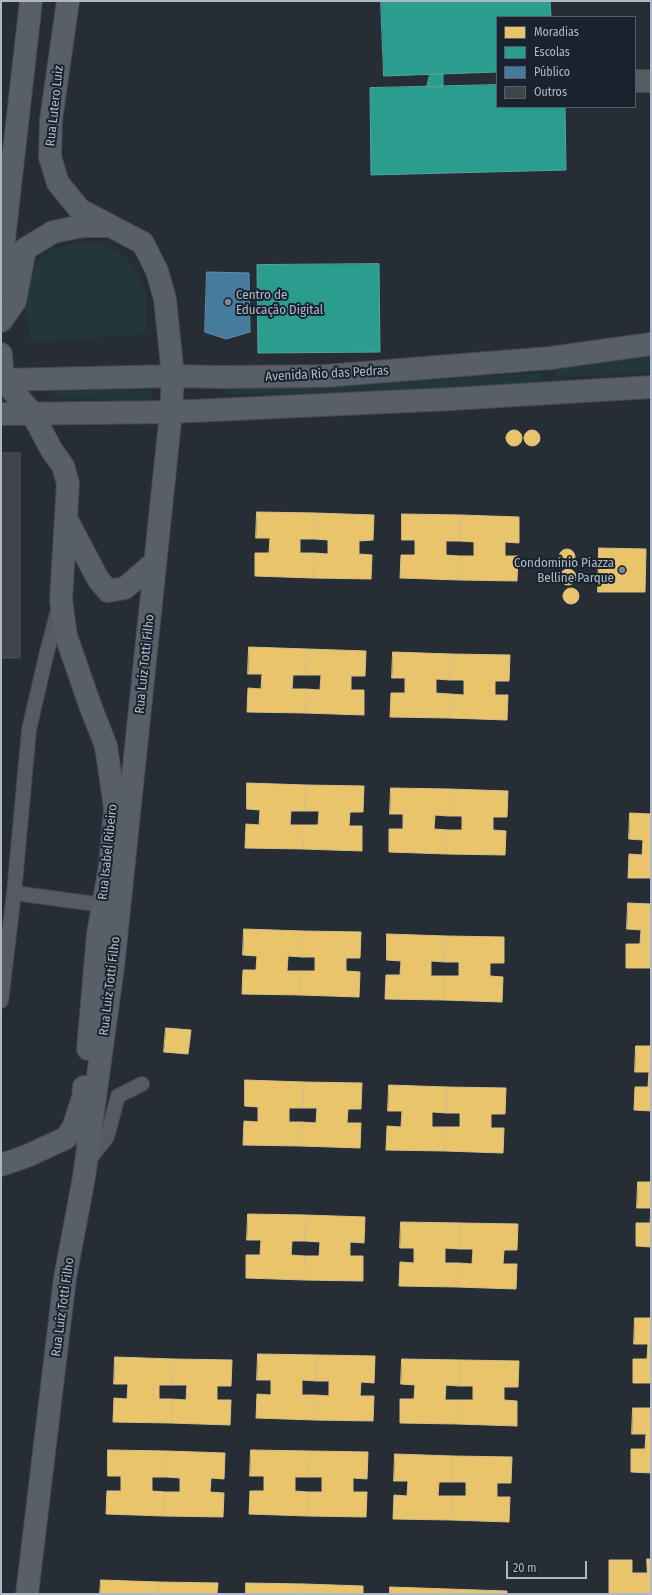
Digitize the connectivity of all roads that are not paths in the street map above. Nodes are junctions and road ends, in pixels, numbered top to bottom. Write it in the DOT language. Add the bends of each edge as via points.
graph roads {
  1 [pos="31,1"];
  2 [pos="68,1"];
  3 [pos="636,81"];
  4 [pos="651,81"];
  5 [pos="112,226"];
  6 [pos="1,287"];
  7 [pos="1,321"];
  8 [pos="651,344"];
  9 [pos="1,354"];
  10 [pos="173,376"];
  11 [pos="2,380"];
  12 [pos="651,387"];
  13 [pos="171,412"];
  14 [pos="32,413"];
  15 [pos="1,414"];
  16 [pos="66,517"];
  17 [pos="155,562"];
  18 [pos="61,600"];
  19 [pos="14,893"];
  20 [pos="112,906"];
  21 [pos="1,1001"];
  22 [pos="142,1084"];
  23 [pos="66,1138"];
  24 [pos="1,1165"];
  25 [pos="84,1171"];
  26 [pos="27,1594"];
  1 -- 6 [label="street"];
  2 -- 5 [label="street, Rua Lutero Luiz" via="51,120 50,157 58,183 80,210"];
  3 -- 4 [label="street"];
  5 -- 7 [label="street" via="84,226 53,232 25,249 15,300"];
  5 -- 10 [label="street, Rua Lutero Luiz" via="143,243 157,271 165,299"];
  8 -- 10 [label="street, Avenida Rio das Pedras" via="550,358 324,376"];
  9 -- 11 [label="street"];
  10 -- 11 [label="street, Avenida Rio das Pedras"];
  10 -- 13 [label="street, Rua Luiz Totti Filho"];
  11 -- 14 [label="street"];
  12 -- 13 [label="street"];
  13 -- 14 [label="street"];
  13 -- 17 [label="street, Rua Luiz Totti Filho"];
  14 -- 15 [label="street"];
  14 -- 16 [label="street, Rua Isabel Ribeiro" via="63,466 68,483"];
  16 -- 17 [label="street" via="98,579 108,591 125,588"];
  16 -- 18 [label="street, Rua Isabel Ribeiro"];
  17 -- 20 [label="street, Rua Luiz Totti Filho"];
  18 -- 19 [label="lane" via="30,730"];
  18 -- 20 [label="street, Rua Isabel Ribeiro" via="66,636 106,746 115,808 110,866"];
  19 -- 20 [label="lane"];
  19 -- 21 [label="lane"];
  20 -- 23 [label="street, Rua Isabel Ribeiro" via="98,934 83,1098 73,1128"];
  20 -- 25 [label="street, Rua Luiz Totti Filho" via="113,968"];
  22 -- 25 [label="lane" via="118,1096 107,1137"];
  23 -- 24 [label="street"];
  23 -- 25 [label="street" via="76,1148"];
  25 -- 26 [label="street, Rua Luiz Totti Filho" via="65,1278"];
}
